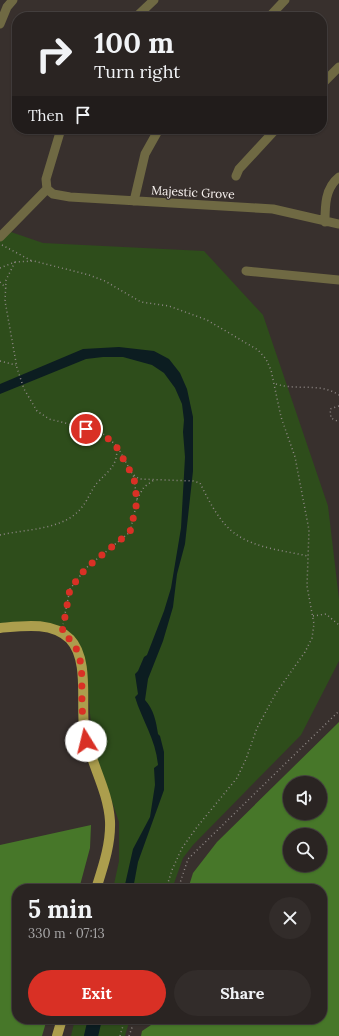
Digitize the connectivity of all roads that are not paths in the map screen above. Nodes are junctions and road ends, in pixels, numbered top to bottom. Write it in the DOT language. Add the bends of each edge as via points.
graph roads {
  1 [pos="13,0"];
  2 [pos="154,0"];
  3 [pos="285,0"];
  4 [pos="141,12"];
  5 [pos="274,12"];
  6 [pos="0,24"];
  7 [pos="339,67"];
  8 [pos="327,79"];
  9 [pos="60,134"];
  10 [pos="156,134"];
  11 [pos="271,134"];
  12 [pos="236,176"];
  13 [pos="339,177"];
  14 [pos="47,189"];
  15 [pos="134,201"];
  16 [pos="324,222"];
  17 [pos="339,224"];
  18 [pos="0,237"];
  19 [pos="246,271"];
  20 [pos="339,280"];
  21 [pos="0,628"];
  22 [pos="97,884"];
  23 [pos="61,1024"];
  24 [pos="57,1036"];
  1 -- 6 [label="street"];
  2 -- 4 [label="street"];
  3 -- 5 [label="street"];
  7 -- 8 [label="street"];
  9 -- 14 [label="street" via="46,179"];
  10 -- 15 [label="street" via="144,154"];
  11 -- 12 [label="street" via="239,169"];
  13 -- 16 [label="street" via="329,191"];
  14 -- 15 [label="street, Majestic Grove" via="53,194 70,197"];
  14 -- 18 [label="street"];
  15 -- 16 [label="street, Majestic Grove" via="273,209"];
  16 -- 17 [label="street, Majestic Grove"];
  19 -- 20 [label="street"];
  21 -- 22 [label="main road" via="38,626 62,633 69,638 79,653 84,729 109,813 109,842"];
  23 -- 24 [label="main road"];
}
